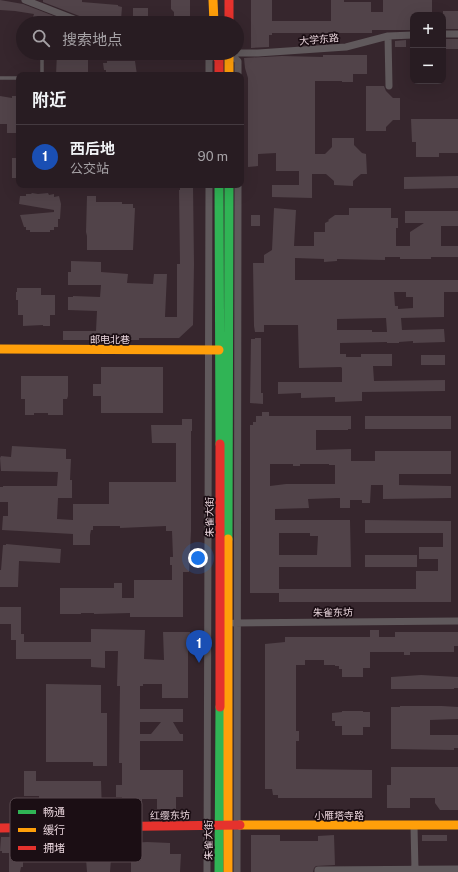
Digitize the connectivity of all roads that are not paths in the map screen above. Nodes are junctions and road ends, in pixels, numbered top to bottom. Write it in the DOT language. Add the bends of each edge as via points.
graph roads {
  1 [pos="25,0"];
  2 [pos="213,0"];
  3 [pos="229,0"];
  4 [pos="66,16"];
  5 [pos="214,16"];
  6 [pos="230,16"];
  7 [pos="446,34"];
  8 [pos="458,34"];
  9 [pos="410,35"];
  10 [pos="388,36"];
  11 [pos="244,53"];
  12 [pos="42,60"];
  13 [pos="209,60"];
  14 [pos="219,60"];
  15 [pos="229,60"];
  16 [pos="237,60"];
  17 [pos="42,72"];
  18 [pos="209,72"];
  19 [pos="219,72"];
  20 [pos="229,72"];
  21 [pos="238,72"];
  22 [pos="0,78"];
  23 [pos="16,78"];
  24 [pos="389,86"];
  25 [pos="209,188"];
  26 [pos="219,188"];
  27 [pos="229,188"];
  28 [pos="238,188"];
  29 [pos="0,349"];
  30 [pos="208,350"];
  31 [pos="219,350"];
  32 [pos="458,621"];
  33 [pos="208,623"];
  34 [pos="229,623"];
  35 [pos="458,825"];
  36 [pos="207,826"];
  37 [pos="224,826"];
  38 [pos="238,826"];
  39 [pos="414,826"];
  40 [pos="142,827"];
  41 [pos="0,828"];
  42 [pos="10,828"];
  43 [pos="458,869"];
  44 [pos="415,870"];
  45 [pos="207,872"];
  46 [pos="219,872"];
  47 [pos="228,872"];
  48 [pos="238,872"];
  49 [pos="318,872"];
  1 -- 4 [label="street"];
  2 -- 5 [label="main road"];
  3 -- 6 [label="main road"];
  7 -- 8 [label="street"];
  9 -- 10 [label="street, 大学东路"];
  10 -- 11 [label="street, 大学东路" via="346,46"];
  10 -- 24 [label="street"];
  12 -- 17 [label="lane"];
  13 -- 18 [label="street"];
  14 -- 19 [label="main road"];
  15 -- 20 [label="main road"];
  16 -- 21 [label="street"];
  22 -- 23 [label="lane"];
  25 -- 30 [label="street"];
  26 -- 31 [label="main road, 朱雀大街"];
  27 -- 34 [label="main road, 朱雀大街"];
  28 -- 34 [label="street"];
  29 -- 30 [label="main road, 邮电北巷"];
  30 -- 31 [label="main road, 邮电北巷"];
  30 -- 33 [label="street"];
  31 -- 34 [label="main road, 朱雀大街"];
  32 -- 34 [label="street, 朱雀东坊"];
  33 -- 34 [label="street, 朱雀东坊"];
  33 -- 36 [label="street"];
  34 -- 37 [label="main road, 朱雀大街"];
  34 -- 38 [label="street"];
  35 -- 39 [label="main road, 小雁塔寺路"];
  36 -- 37 [label="main road, 红缨东坊"];
  36 -- 40 [label="main road, 红缨东坊"];
  36 -- 45 [label="street"];
  37 -- 38 [label="main road, 小雁塔寺路"];
  37 -- 46 [label="main road, 朱雀大街"];
  37 -- 47 [label="main road, 朱雀大街"];
  38 -- 39 [label="main road, 小雁塔寺路"];
  38 -- 48 [label="street"];
  39 -- 44 [label="street"];
  41 -- 42 [label="main road, 红缨东坊"];
  43 -- 44 [label="street"];
  44 -- 49 [label="street"];
}
